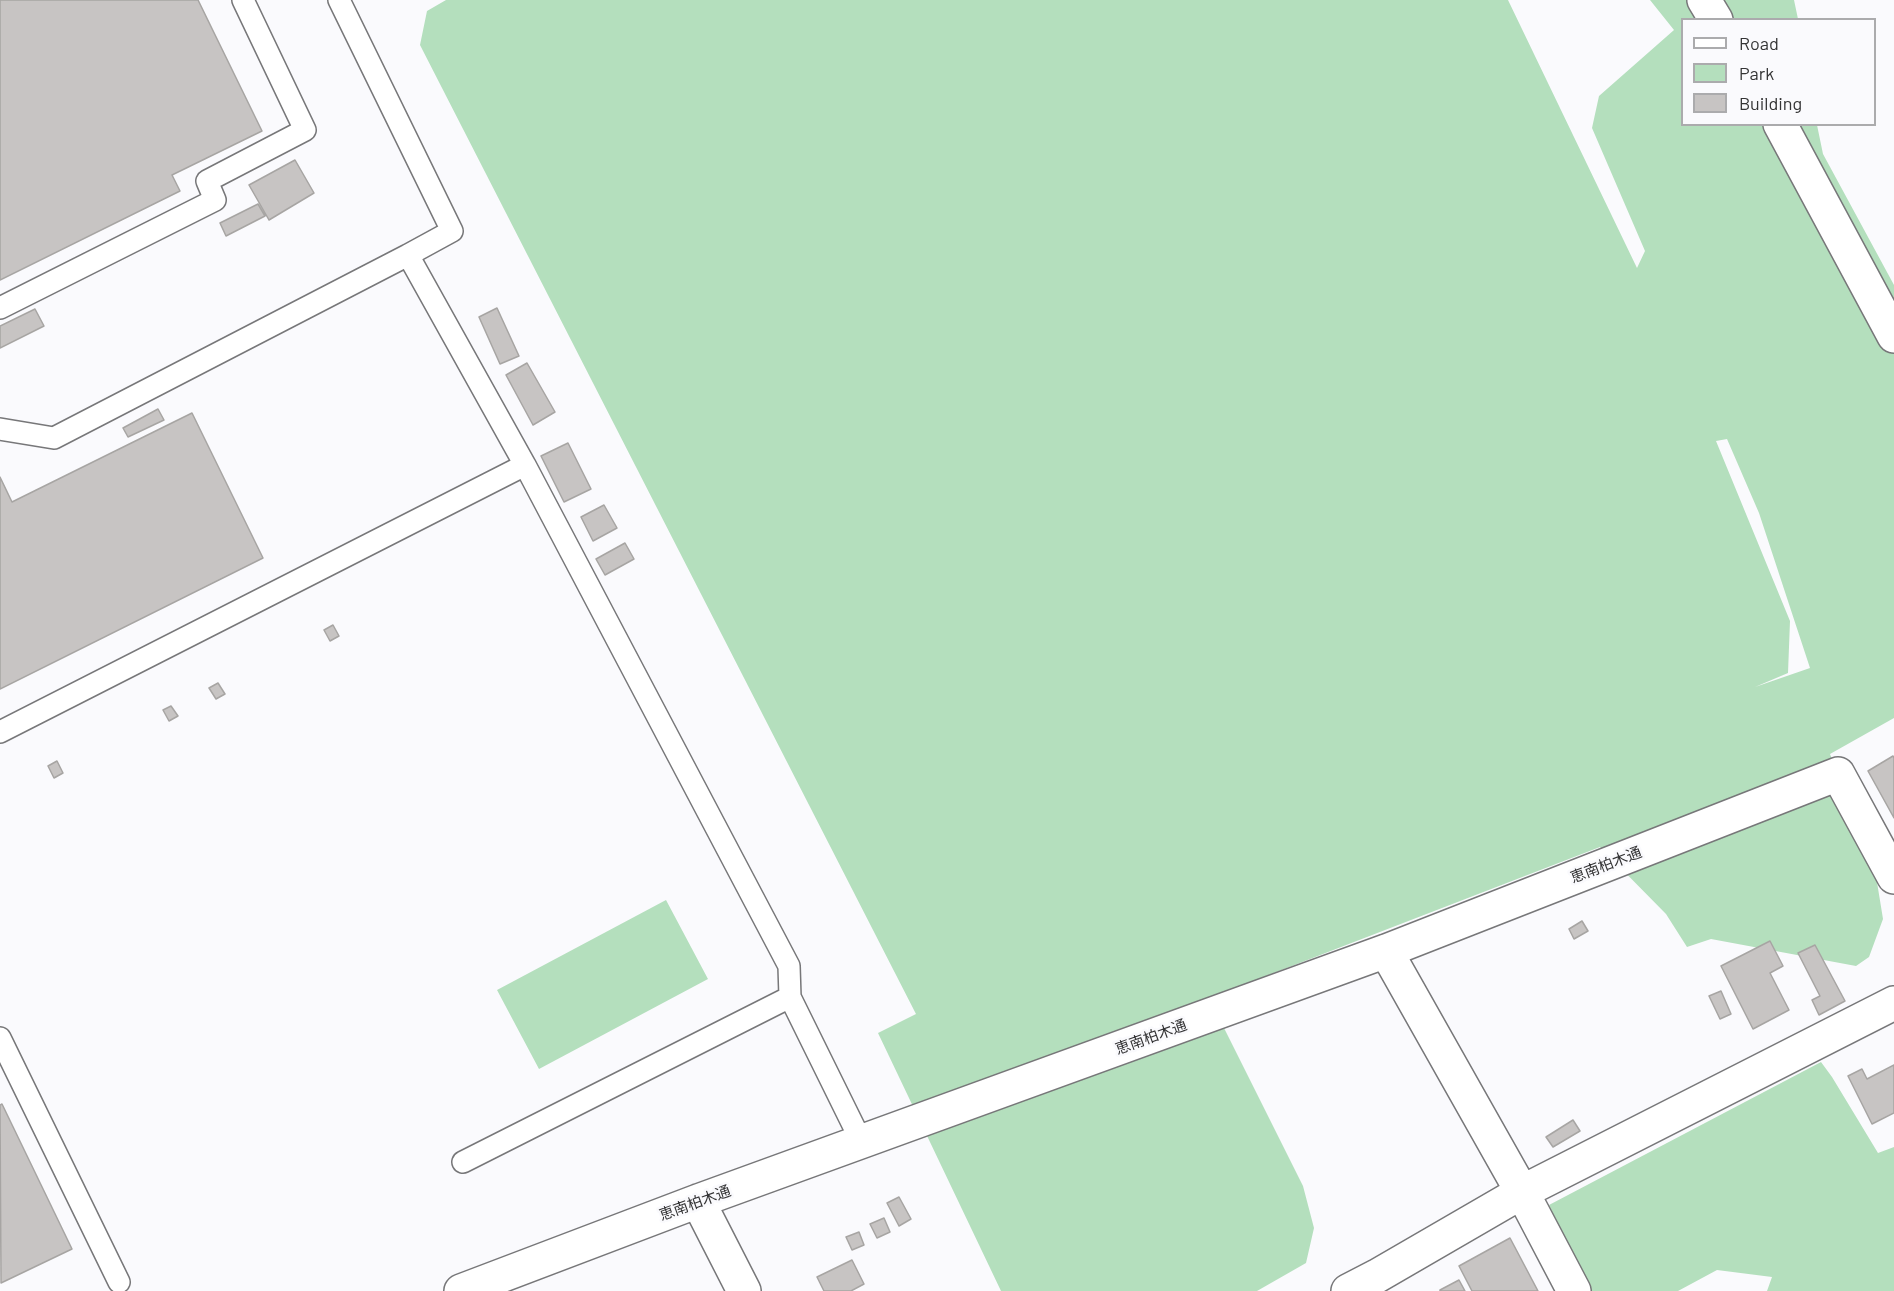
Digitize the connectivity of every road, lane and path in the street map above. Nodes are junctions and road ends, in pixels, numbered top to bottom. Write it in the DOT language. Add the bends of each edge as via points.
graph roads {
  1 [pos="243,0"];
  2 [pos="339,0"];
  3 [pos="1704,0"];
  4 [pos="1715,18"];
  5 [pos="1781,126"];
  6 [pos="408,255"];
  7 [pos="0,308"];
  8 [pos="1894,336"];
  9 [pos="0,429"];
  10 [pos="525,465"];
  11 [pos="0,732"];
  12 [pos="1894,877"];
  13 [pos="1386,951"];
  14 [pos="790,997"];
  15 [pos="1894,1003"];
  16 [pos="0,1038"];
  17 [pos="862,1143"];
  18 [pos="463,1162"];
  19 [pos="1522,1192"];
  20 [pos="698,1201"];
  21 [pos="119,1282"];
  22 [pos="461,1291"];
  23 [pos="744,1291"];
  24 [pos="1348,1291"];
  25 [pos="1574,1291"];
  1 -- 7 [label="lane" via="305,130 207,181 215,200"];
  2 -- 6 [label="lane" via="452,231"];
  3 -- 4 [label="street"];
  5 -- 8 [label="street"];
  6 -- 9 [label="lane" via="54,438"];
  6 -- 10 [label="lane"];
  10 -- 11 [label="lane"];
  10 -- 14 [label="lane" via="789,966"];
  12 -- 13 [label="street, 恵南柏木通" via="1838,774"];
  13 -- 17 [label="street, 恵南柏木通"];
  13 -- 19 [label="street"];
  14 -- 17 [label="lane"];
  14 -- 18 [label="lane"];
  15 -- 19 [label="street"];
  16 -- 21 [label="lane"];
  17 -- 20 [label="street, 恵南柏木通"];
  19 -- 24 [label="street"];
  19 -- 25 [label="street"];
  20 -- 22 [label="street, 恵南柏木通"];
  20 -- 23 [label="street"];
}
